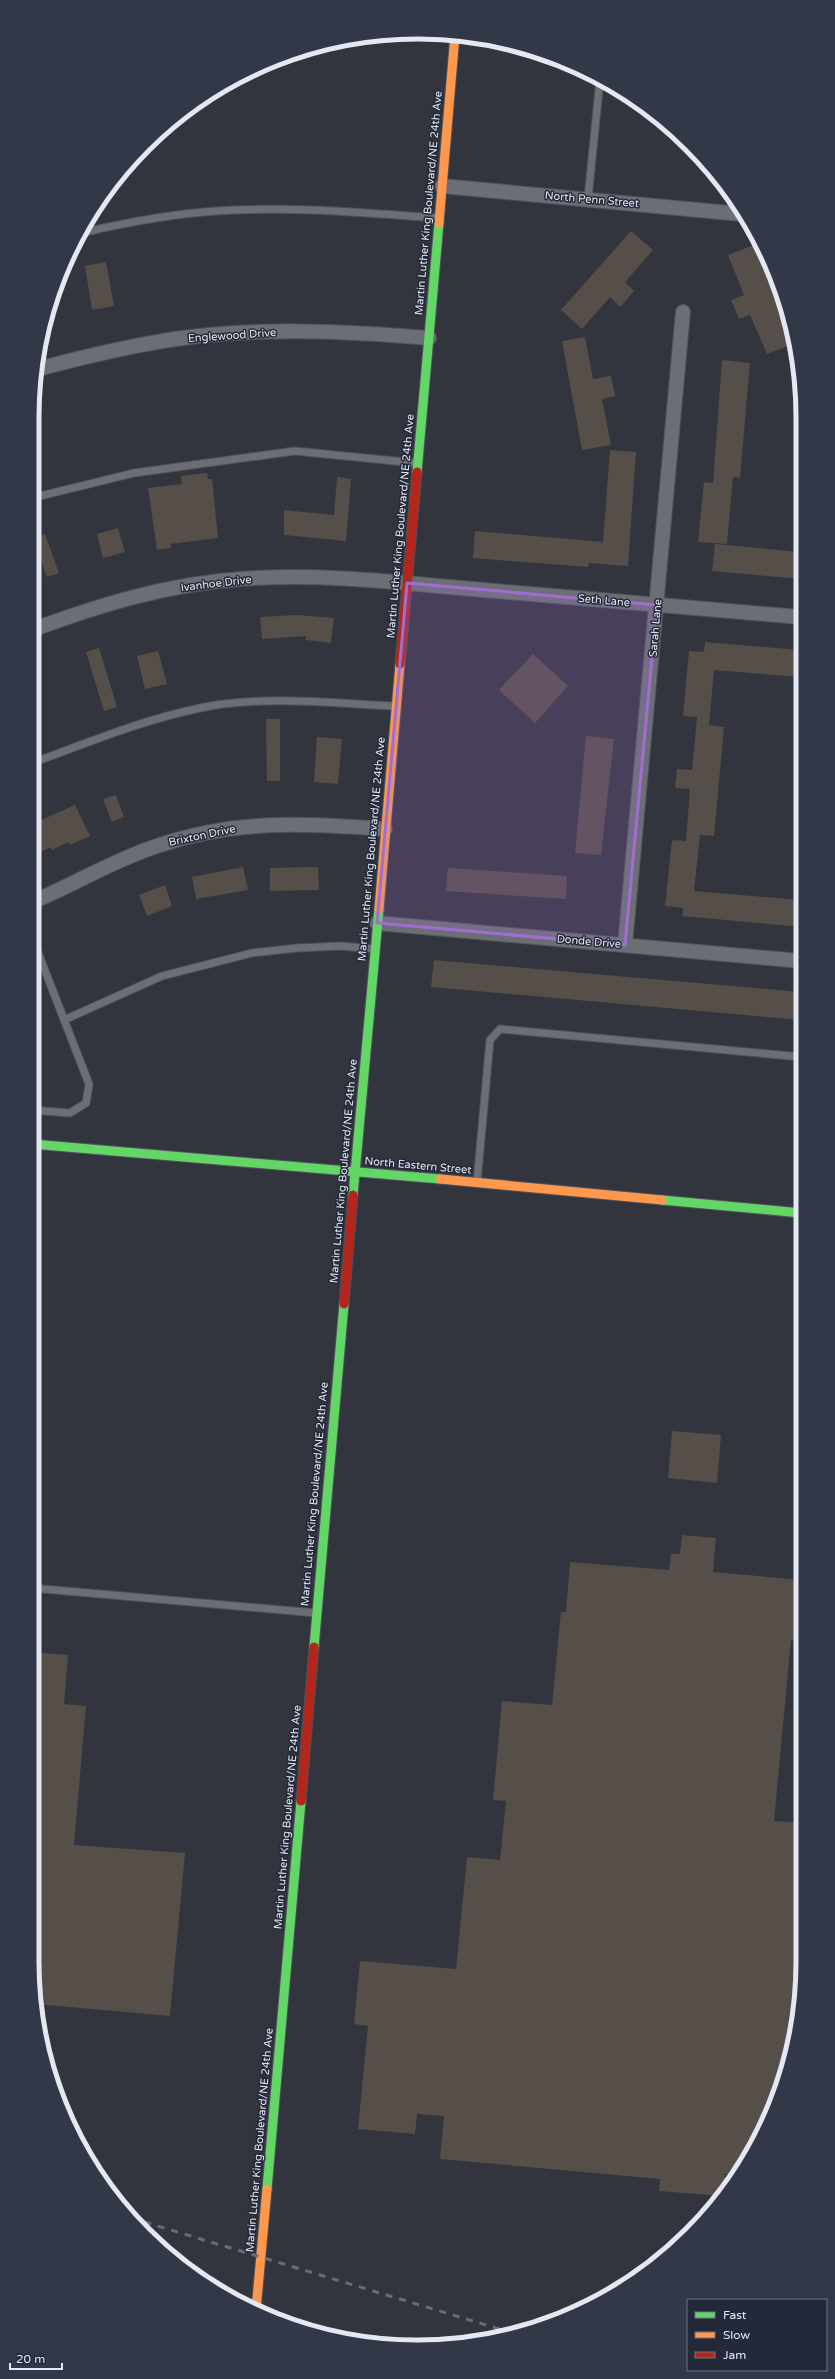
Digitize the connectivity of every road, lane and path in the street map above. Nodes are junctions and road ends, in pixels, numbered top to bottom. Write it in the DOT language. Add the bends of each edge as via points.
graph roads {
  1 [pos="454,41"];
  2 [pos="599,86"];
  3 [pos="442,186"];
  4 [pos="588,198"];
  5 [pos="736,213"];
  6 [pos="439,218"];
  7 [pos="88,231"];
  8 [pos="683,312"];
  9 [pos="429,338"];
  10 [pos="42,368"];
  11 [pos="418,463"];
  12 [pos="39,496"];
  13 [pos="407,583"];
  14 [pos="657,605"];
  15 [pos="796,617"];
  16 [pos="39,628"];
  17 [pos="396,706"];
  18 [pos="39,760"];
  19 [pos="385,829"];
  20 [pos="39,899"];
  21 [pos="377,923"];
  22 [pos="625,945"];
  23 [pos="375,949"];
  24 [pos="39,955"];
  25 [pos="796,961"];
  26 [pos="64,1020"];
  27 [pos="796,1057"];
  28 [pos="39,1111"];
  29 [pos="39,1145"];
  30 [pos="355,1171"];
  31 [pos="477,1182"];
  32 [pos="796,1213"];
  33 [pos="39,1589"];
  34 [pos="316,1613"];
  35 [pos="257,2304"];
  1 -- 3 [label="main road, Martin Luther King Boulevard/NE 24th Ave"];
  2 -- 4 [label="lane"];
  3 -- 4 [label="street, North Penn Street"];
  3 -- 6 [label="main road, Martin Luther King Boulevard/NE 24th Ave"];
  4 -- 5 [label="street, North Penn Street"];
  6 -- 7 [label="lane" via="297,209 215,211"];
  6 -- 9 [label="main road, Martin Luther King Boulevard/NE 24th Ave"];
  8 -- 14 [label="street, Sarah Lane"];
  9 -- 10 [label="street, Englewood Drive" via="362,333 236,333 130,347"];
  9 -- 11 [label="main road, Martin Luther King Boulevard/NE 24th Ave"];
  11 -- 12 [label="lane" via="295,451 134,473"];
  11 -- 13 [label="main road, Martin Luther King Boulevard/NE 24th Ave"];
  13 -- 14 [label="street, Seth Lane"];
  13 -- 16 [label="street, Ivanhoe Drive" via="285,577 238,579 103,605"];
  13 -- 17 [label="main road, Martin Luther King Boulevard/NE 24th Ave"];
  14 -- 15 [label="street, Seth Lane"];
  14 -- 22 [label="street, Sarah Lane"];
  17 -- 18 [label="lane" via="301,701 241,703 200,708 127,728"];
  17 -- 19 [label="main road, Martin Luther King Boulevard/NE 24th Ave"];
  19 -- 20 [label="street, Brixton Drive" via="272,823 187,837 141,852"];
  19 -- 21 [label="main road, Martin Luther King Boulevard/NE 24th Ave"];
  21 -- 22 [label="street, Donde Drive"];
  21 -- 23 [label="main road, Martin Luther King Boulevard/NE 24th Ave"];
  22 -- 25 [label="street, Donde Drive"];
  23 -- 26 [label="lane" via="342,946 304,947 252,954 162,976"];
  23 -- 30 [label="main road, Martin Luther King Boulevard/NE 24th Ave"];
  24 -- 26 [label="lane"];
  26 -- 28 [label="lane" via="89,1084 86,1103 70,1113"];
  27 -- 31 [label="lane" via="500,1030 490,1040"];
  29 -- 30 [label="main road, North Eastern Street"];
  30 -- 31 [label="main road, North Eastern Street"];
  30 -- 34 [label="main road, Martin Luther King Boulevard/NE 24th Ave"];
  31 -- 32 [label="main road, North Eastern Street"];
  33 -- 34 [label="lane"];
  34 -- 35 [label="main road, Martin Luther King Boulevard/NE 24th Ave"];
}
